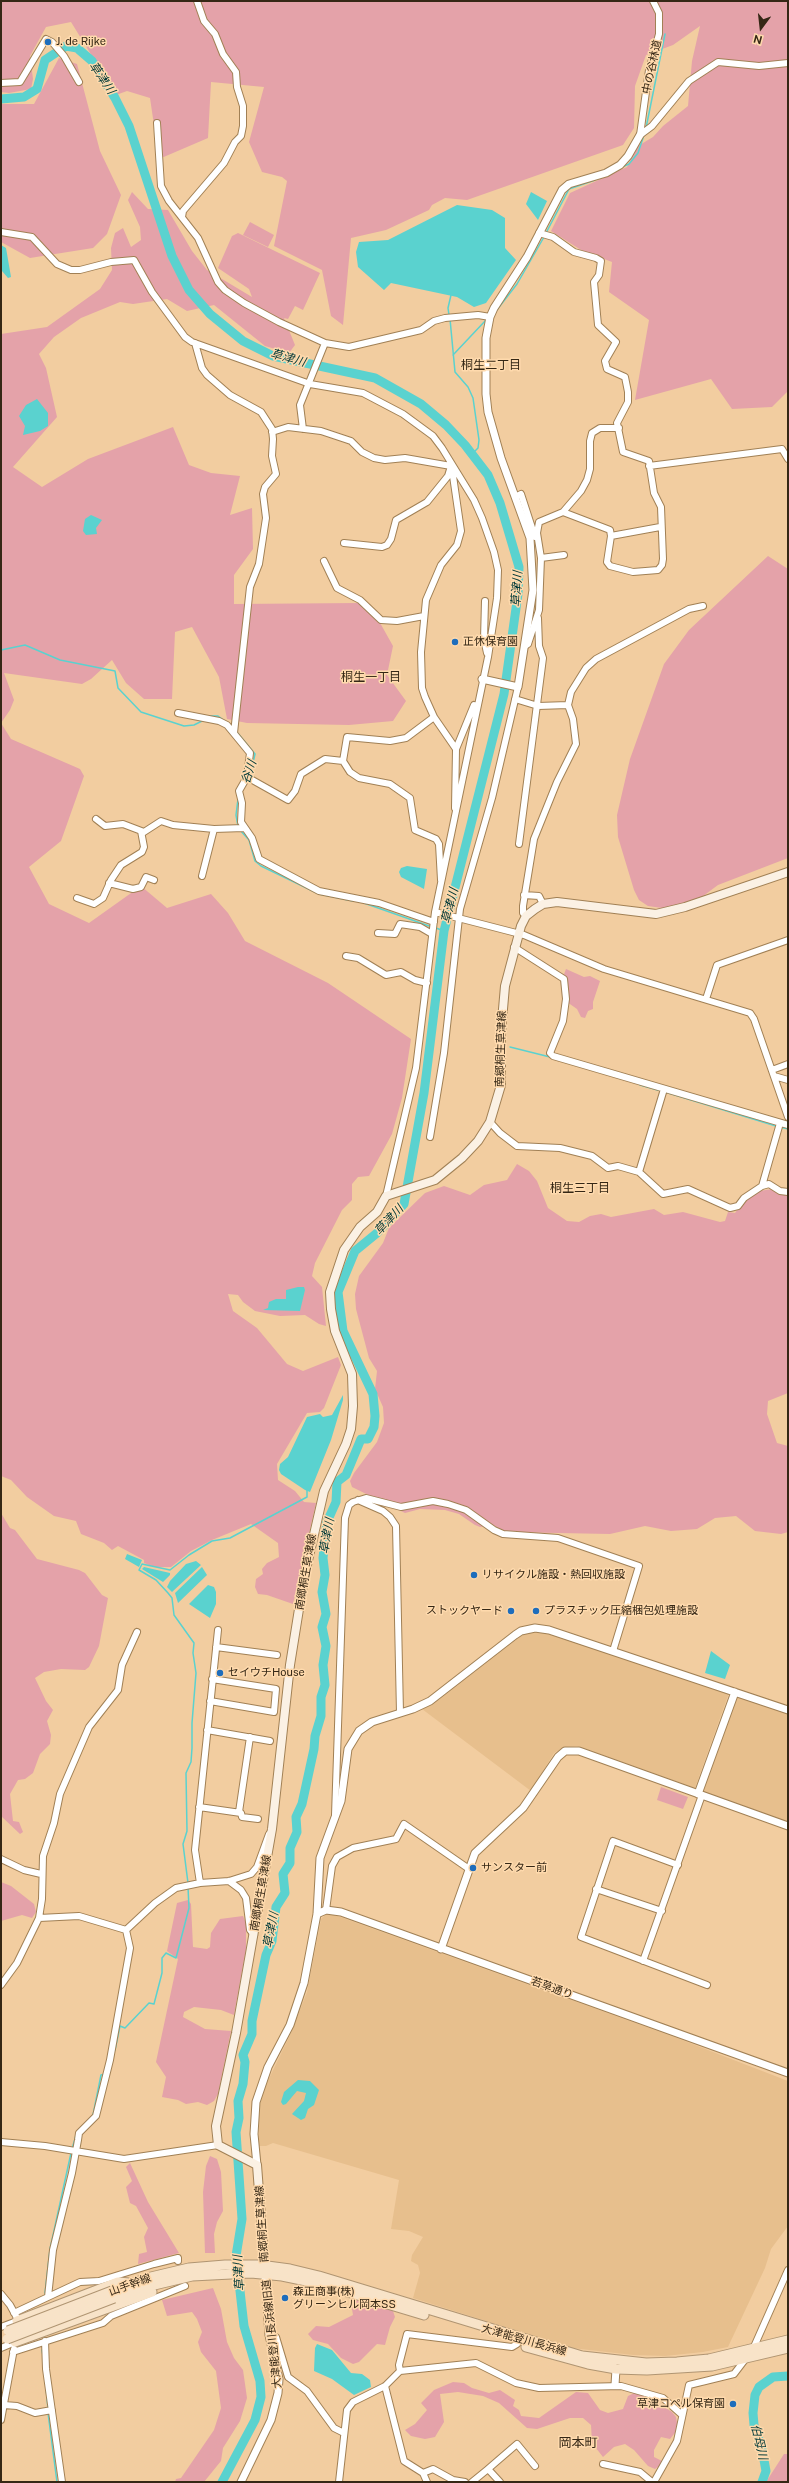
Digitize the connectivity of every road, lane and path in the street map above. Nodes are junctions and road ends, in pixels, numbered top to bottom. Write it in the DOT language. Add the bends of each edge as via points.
graph roads {
  1 [pos="198,1"];
  2 [pos="653,1"];
  3 [pos="788,63"];
  4 [pos="79,82"];
  5 [pos="1,83"];
  6 [pos="157,123"];
  7 [pos="640,135"];
  8 [pos="182,217"];
  9 [pos="1,232"];
  10 [pos="539,233"];
  11 [pos="490,317"];
  12 [pos="195,343"];
  13 [pos="324,344"];
  14 [pos="310,381"];
  15 [pos="618,428"];
  16 [pos="303,429"];
  17 [pos="272,432"];
  18 [pos="788,459"];
  19 [pos="452,466"];
  20 [pos="649,466"];
  21 [pos="517,496"];
  22 [pos="563,512"];
  23 [pos="660,527"];
  24 [pos="611,536"];
  25 [pos="344,543"];
  26 [pos="539,544"];
  27 [pos="564,555"];
  28 [pos="541,558"];
  29 [pos="324,560"];
  30 [pos="485,601"];
  31 [pos="703,606"];
  32 [pos="424,616"];
  33 [pos="538,618"];
  34 [pos="525,646"];
  35 [pos="488,657"];
  36 [pos="484,679"];
  37 [pos="515,687"];
  38 [pos="479,694"];
  39 [pos="515,700"];
  40 [pos="568,705"];
  41 [pos="538,706"];
  42 [pos="178,713"];
  43 [pos="434,717"];
  44 [pos="234,733"];
  45 [pos="456,749"];
  46 [pos="343,761"];
  47 [pos="246,777"];
  48 [pos="457,812"];
  49 [pos="96,819"];
  50 [pos="244,828"];
  51 [pos="214,829"];
  52 [pos="141,831"];
  53 [pos="522,831"];
  54 [pos="534,839"];
  55 [pos="519,844"];
  56 [pos="788,872"];
  57 [pos="202,876"];
  58 [pos="154,880"];
  59 [pos="442,881"];
  60 [pos="109,883"];
  61 [pos="524,895"];
  62 [pos="77,898"];
  63 [pos="543,904"];
  64 [pos="438,913"];
  65 [pos="526,916"];
  66 [pos="458,919"];
  67 [pos="434,922"];
  68 [pos="378,933"];
  69 [pos="432,934"];
  70 [pos="518,934"];
  71 [pos="788,940"];
  72 [pos="514,947"];
  73 [pos="346,956"];
  74 [pos="427,983"];
  75 [pos="706,1000"];
  76 [pos="788,1064"];
  77 [pos="773,1073"];
  78 [pos="788,1080"];
  79 [pos="664,1089"];
  80 [pos="788,1117"];
  81 [pos="490,1122"];
  82 [pos="780,1122"];
  83 [pos="788,1125"];
  84 [pos="430,1137"];
  85 [pos="639,1172"];
  86 [pos="762,1186"];
  87 [pos="788,1192"];
  88 [pos="386,1196"];
  89 [pos="358,1500"];
  90 [pos="218,1630"];
  91 [pos="137,1632"];
  92 [pos="216,1647"];
  93 [pos="613,1651"];
  94 [pos="277,1656"];
  95 [pos="212,1679"];
  96 [pos="735,1692"];
  97 [pos="210,1701"];
  98 [pos="788,1710"];
  99 [pos="400,1713"];
  100 [pos="207,1730"];
  101 [pos="250,1737"];
  102 [pos="270,1741"];
  103 [pos="700,1794"];
  104 [pos="199,1807"];
  105 [pos="239,1812"];
  106 [pos="335,1818"];
  107 [pos="258,1819"];
  108 [pos="788,1826"];
  109 [pos="272,1829"];
  110 [pos="1,1859"];
  111 [pos="678,1865"];
  112 [pos="469,1869"];
  113 [pos="41,1874"];
  114 [pos="229,1881"];
  115 [pos="200,1883"];
  116 [pos="596,1889"];
  117 [pos="326,1910"];
  118 [pos="662,1911"];
  119 [pos="317,1914"];
  120 [pos="39,1918"];
  121 [pos="126,1930"];
  122 [pos="254,1935"];
  123 [pos="441,1949"];
  124 [pos="643,1961"];
  125 [pos="1,1985"];
  126 [pos="707,1985"];
  127 [pos="788,2073"];
  128 [pos="1,2142"];
  129 [pos="218,2145"];
  130 [pos="76,2151"];
  131 [pos="257,2165"];
  132 [pos="178,2261"];
  133 [pos="226,2269"];
  134 [pos="265,2270"];
  135 [pos="788,2270"];
  136 [pos="185,2286"];
  137 [pos="1,2294"];
  138 [pos="113,2295"];
  139 [pos="48,2297"];
  140 [pos="16,2317"];
  141 [pos="270,2335"];
  142 [pos="6,2338"];
  143 [pos="788,2340"];
  144 [pos="45,2341"];
  145 [pos="516,2344"];
  146 [pos="1,2348"];
  147 [pos="754,2348"];
  148 [pos="788,2348"];
  149 [pos="745,2359"];
  150 [pos="616,2369"];
  151 [pos="400,2371"];
  152 [pos="615,2385"];
  153 [pos="386,2386"];
  154 [pos="4,2405"];
  155 [pos="52,2410"];
  156 [pos="681,2414"];
  157 [pos="1,2420"];
  158 [pos="344,2433"];
  159 [pos="603,2464"];
  160 [pos="535,2466"];
  161 [pos="488,2469"];
  162 [pos="423,2473"];
  163 [pos="62,2482"];
  164 [pos="241,2482"];
  165 [pos="339,2482"];
  166 [pos="427,2482"];
  167 [pos="465,2482"];
  168 [pos="472,2482"];
  169 [pos="500,2482"];
  170 [pos="653,2482"];
  1 -- 8 [label="street" via="204,21 215,34 223,54 236,72 237,87 243,106 243,126 241,136 224,163 184,211"];
  2 -- 7 [label="street, 中の谷林道" via="659,13 659,34 649,70"];
  3 -- 7 [label="street" via="759,66 718,62 689,81 652,126"];
  4 -- 5 [label="street" via="64,56 46,39 20,82"];
  6 -- 8 [label="street" via="161,186"];
  7 -- 10 [label="street" via="620,165 606,173 569,184 562,190"];
  8 -- 13 [label="street" via="198,238 215,277 225,290 268,316"];
  9 -- 12 [label="street" via="32,237 57,264 71,270 134,260 152,292 185,337"];
  10 -- 11 [label="street"];
  10 -- 15 [label="street" via="553,237 574,252 601,261 599,275 594,282 598,325 616,342 605,361 607,369 625,377 628,392 628,402 617,423"];
  11 -- 13 [label="street" via="478,315 445,318 434,321 421,330 349,347"];
  11 -- 21 [label="street" via="486,338 488,412 501,458"];
  12 -- 14 [label="street"];
  12 -- 17 [label="street" via="202,368 207,375 230,395 261,412"];
  13 -- 14 [label="street"];
  14 -- 16 [label="street" via="300,405"];
  14 -- 19 [label="street" via="363,393 403,414 433,436"];
  15 -- 20 [label="street" via="623,452 645,458 649,461"];
  15 -- 22 [label="street" via="600,428 592,433 587,480"];
  16 -- 17 [label="street" via="288,427"];
  16 -- 19 [label="street" via="351,441 362,452 374,458 405,458"];
  17 -- 44 [label="street" via="272,456 276,474 265,487 266,518 259,564 250,587"];
  18 -- 20 [label="street" via="782,449"];
  19 -- 25 [label="street" via="448,476 427,502 396,520 387,545 382,547"];
  19 -- 32 [label="street" via="459,504 460,539 443,560 433,580"];
  19 -- 35 [label="street" via="474,500 494,552 498,570 497,598"];
  20 -- 23 [label="street" via="654,493 661,507"];
  21 -- 26 [label="street" via="521,494"];
  21 -- 34 [label="street" via="530,538 532,560 532,605"];
  22 -- 24 [label="street" via="610,530"];
  22 -- 26 [label="street" via="539,522"];
  23 -- 24 [label="street"];
  23 -- 24 [label="street" via="662,565 658,570 633,572 610,566 607,562 607,551"];
  26 -- 28 [label="street"];
  27 -- 28 [label="street"];
  28 -- 33 [label="street"];
  29 -- 32 [label="street" via="337,588 360,600 381,620 397,621"];
  30 -- 35 [label="street" via="484,639"];
  31 -- 40 [label="street" via="689,609 596,659 586,668 571,692"];
  32 -- 43 [label="street" via="422,688"];
  33 -- 34 [label="street"];
  33 -- 41 [label="street" via="543,658"];
  34 -- 37 [label="street"];
  35 -- 36 [label="street"];
  36 -- 37 [label="street"];
  36 -- 38 [label="street"];
  37 -- 39 [label="street"];
  38 -- 45 [label="street"];
  38 -- 48 [label="street"];
  39 -- 41 [label="street"];
  39 -- 66 [label="street" via="492,798"];
  40 -- 41 [label="street"];
  40 -- 54 [label="street" via="573,719 576,744 557,782"];
  41 -- 53 [label="street"];
  42 -- 44 [label="street" via="219,721"];
  43 -- 45 [label="street"];
  43 -- 46 [label="street" via="406,738 347,738"];
  44 -- 47 [label="street" via="250,753"];
  45 -- 48 [label="street" via="454,806"];
  46 -- 47 [label="street" via="324,759 301,774 295,791 288,800"];
  46 -- 59 [label="street" via="350,772 359,778 390,784 410,798 415,830 436,839 439,844"];
  47 -- 50 [label="street" via="239,791 242,804 241,822"];
  48 -- 59 [label="street"];
  49 -- 52 [label="street" via="106,826 123,824"];
  50 -- 51 [label="street"];
  50 -- 67 [label="street" via="252,838 259,859 319,890 379,903"];
  51 -- 52 [label="street" via="173,825 161,821"];
  51 -- 57 [label="street"];
  52 -- 60 [label="street" via="144,847 142,852 121,865"];
  53 -- 54 [label="street"];
  53 -- 55 [label="street"];
  54 -- 61 [label="street"];
  56 -- 63 [label="main road" via="685,907 656,914 557,902"];
  58 -- 60 [label="street" via="146,878 141,887 133,888"];
  59 -- 64 [label="street"];
  60 -- 62 [label="street" via="103,898 94,904"];
  61 -- 63 [label="street" via="539,896"];
  61 -- 65 [label="street" via="522,913"];
  63 -- 65 [label="main road"];
  64 -- 66 [label="street"];
  64 -- 67 [label="street"];
  65 -- 70 [label="main road, 南郷桐生草津線"];
  66 -- 70 [label="street"];
  66 -- 84 [label="street" via="444,1053"];
  67 -- 69 [label="street"];
  68 -- 69 [label="street" via="395,934 400,924 420,927"];
  69 -- 74 [label="street"];
  70 -- 72 [label="main road, 南郷桐生草津線"];
  70 -- 75 [label="street" via="604,969"];
  71 -- 75 [label="street" via="717,965"];
  72 -- 79 [label="street" via="564,979 566,999 563,1021 550,1052 553,1056"];
  72 -- 81 [label="main road, 南郷桐生草津線" via="502,1010 501,1085"];
  73 -- 74 [label="street" via="358,958 386,975 401,972"];
  74 -- 88 [label="street" via="416,1068"];
  75 -- 77 [label="street" via="750,1013"];
  76 -- 77 [label="street"];
  77 -- 78 [label="street"];
  77 -- 80 [label="street"];
  79 -- 82 [label="street"];
  79 -- 85 [label="street"];
  81 -- 85 [label="street" via="517,1146 560,1148 592,1156 608,1168 618,1166"];
  81 -- 88 [label="main road, 南郷桐生草津線" via="478,1141 462,1158 435,1180"];
  82 -- 83 [label="street"];
  82 -- 86 [label="street"];
  85 -- 86 [label="street" via="663,1194 688,1189 730,1208 738,1206 744,1198"];
  86 -- 87 [label="street" via="769,1184 780,1191"];
  88 -- 109 [label="main road, 南郷桐生草津線" via="377,1212 350,1240 330,1292 330,1309 335,1331 352,1374 352,1421 346,1444 324,1491 304,1578 290,1665"];
  89 -- 93 [label="street" via="366,1498 401,1507 432,1501 448,1504 466,1510 503,1534 558,1538 639,1566"];
  89 -- 99 [label="street" via="383,1511 396,1526"];
  89 -- 106 [label="street" via="349,1505 344,1518"];
  90 -- 92 [label="street"];
  91 -- 113 [label="street" via="122,1665 118,1690 89,1727 60,1794 43,1856"];
  92 -- 94 [label="street"];
  92 -- 95 [label="street"];
  93 -- 96 [label="street"];
  93 -- 99 [label="street" via="542,1628 521,1631 443,1693"];
  95 -- 97 [label="street"];
  95 -- 97 [label="street" via="276,1689 274,1712"];
  96 -- 98 [label="street"];
  96 -- 103 [label="street"];
  97 -- 100 [label="street"];
  99 -- 106 [label="street" via="365,1726 351,1742 341,1801"];
  100 -- 101 [label="street"];
  100 -- 104 [label="street"];
  101 -- 102 [label="street"];
  101 -- 105 [label="street"];
  103 -- 108 [label="street"];
  103 -- 111 [label="street"];
  103 -- 112 [label="street" via="579,1751 566,1751 558,1757 523,1808 475,1853"];
  104 -- 105 [label="street"];
  104 -- 115 [label="street" via="195,1850"];
  105 -- 107 [label="street" via="242,1817"];
  106 -- 119 [label="street" via="320,1858"];
  109 -- 114 [label="street" via="255,1871"];
  109 -- 122 [label="main road, 南郷桐生草津線"];
  110 -- 113 [label="street" via="24,1870"];
  111 -- 116 [label="street" via="613,1841"];
  111 -- 118 [label="street"];
  112 -- 117 [label="street" via="404,1824 396,1839 353,1848 337,1857 332,1866"];
  112 -- 123 [label="street"];
  113 -- 120 [label="street" via="42,1899"];
  114 -- 115 [label="street"];
  114 -- 122 [label="street" via="241,1890 246,1898 250,1930"];
  115 -- 121 [label="street" via="176,1888"];
  116 -- 118 [label="street"];
  116 -- 124 [label="street" via="581,1938"];
  117 -- 119 [label="street"];
  117 -- 123 [label="street, 若草通り" via="341,1912"];
  118 -- 124 [label="street"];
  119 -- 131 [label="street" via="302,1991 290,2025 268,2067 256,2102 254,2134"];
  120 -- 121 [label="street" via="79,1916"];
  120 -- 125 [label="street" via="17,1963"];
  121 -- 130 [label="street" via="130,1948 110,2060 96,2116 79,2133"];
  122 -- 129 [label="main road, 南郷桐生草津線" via="216,2126"];
  123 -- 127 [label="street, 若草通り"];
  124 -- 126 [label="street"];
  128 -- 130 [label="street"];
  129 -- 130 [label="street" via="133,2159"];
  129 -- 131 [label="main road" via="248,2163"];
  130 -- 139 [label="street" via="56,2233"];
  131 -- 134 [label="main road, 南郷桐生草津線"];
  132 -- 139 [label="street" via="178,2258 99,2281 80,2282"];
  133 -- 134 [label="main road, 山手幹線"];
  133 -- 138 [label="main road, 山手幹線"];
  133 -- 138 [label="main road, 山手幹線" via="170,2272 132,2284"];
  134 -- 141 [label="street, 大津能登川長浜線旧道"];
  134 -- 145 [label="main road, 大津能登川長浜線" via="321,2284"];
  134 -- 147 [label="main road, 大津能登川長浜線" via="319,2276 582,2356 638,2362 677,2362 709,2359"];
  135 -- 147 [label="street"];
  136 -- 144 [label="street" via="111,2316 103,2323"];
  137 -- 140 [label="street"];
  138 -- 140 [label="main road" via="81,2296"];
  138 -- 142 [label="main road, 山手幹線, bridge"];
  138 -- 142 [label="main road" via="88,2316"];
  139 -- 140 [label="street"];
  140 -- 142 [label="street"];
  140 -- 142 [label="street"];
  141 -- 158 [label="street" via="276,2337 288,2376 307,2392 334,2428"];
  141 -- 164 [label="street, 大津能登川長浜線旧道" via="279,2379 277,2406"];
  142 -- 144 [label="street"];
  142 -- 146 [label="street"];
  142 -- 154 [label="street"];
  143 -- 147 [label="main road, 大津能登川長浜線"];
  144 -- 155 [label="street"];
  145 -- 150 [label="main road, 大津能登川長浜線" via="562,2358"];
  145 -- 151 [label="street" via="512,2347 407,2334 399,2365"];
  147 -- 149 [label="street"];
  148 -- 149 [label="main road, 大津能登川長浜線"];
  149 -- 150 [label="main road, 大津能登川長浜線" via="684,2369"];
  149 -- 156 [label="street" via="734,2374 689,2385"];
  150 -- 152 [label="street"];
  151 -- 152 [label="street" via="476,2363 516,2383 539,2388"];
  151 -- 153 [label="street"];
  152 -- 156 [label="street" via="663,2398"];
  153 -- 158 [label="street" via="353,2402 347,2410"];
  153 -- 162 [label="street" via="404,2461"];
  154 -- 155 [label="street" via="17,2406 35,2413"];
  154 -- 157 [label="street"];
  155 -- 163 [label="street"];
  156 -- 170 [label="street" via="677,2441"];
  158 -- 165 [label="street"];
  159 -- 170 [label="street" via="640,2472"];
  160 -- 161 [label="street" via="517,2444"];
  161 -- 168 [label="street"];
  161 -- 169 [label="street"];
  162 -- 166 [label="street"];
  162 -- 167 [label="street" via="433,2469 453,2480"];
}
